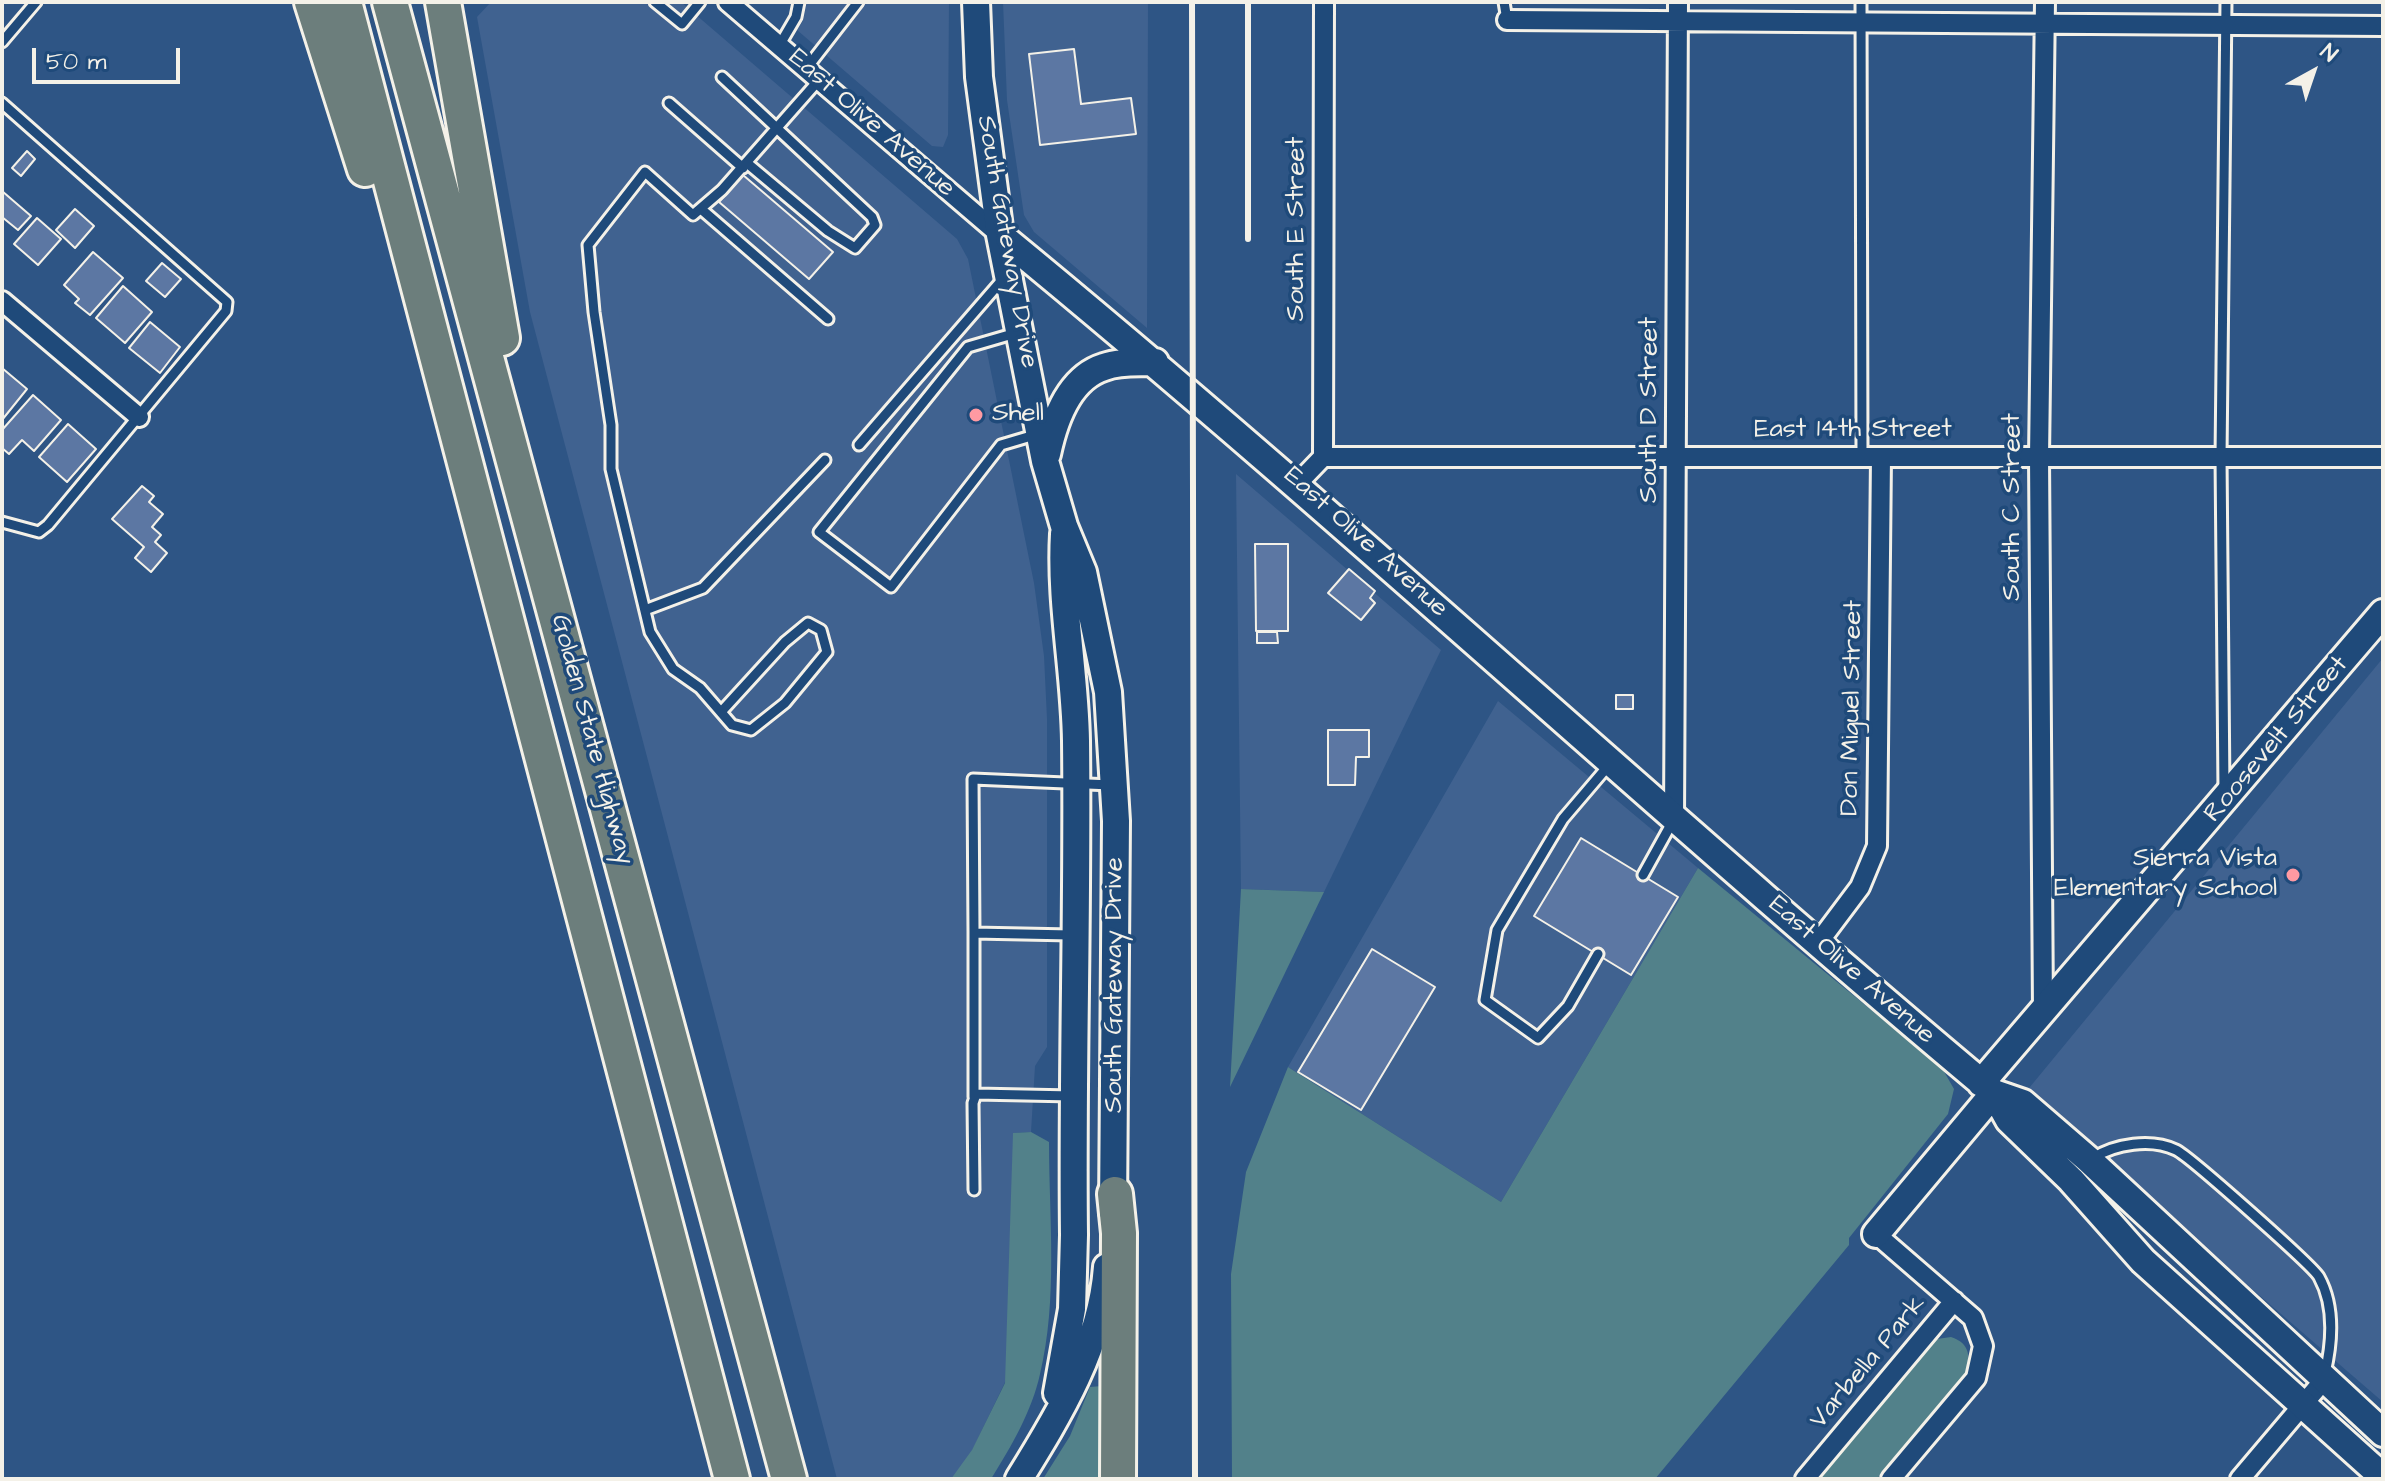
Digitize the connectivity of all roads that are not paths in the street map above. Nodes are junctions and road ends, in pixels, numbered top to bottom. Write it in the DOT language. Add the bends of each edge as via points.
graph roads {
  1 [pos="36,2"];
  2 [pos="312,2"];
  3 [pos="344,2"];
  4 [pos="390,2"];
  5 [pos="443,2"];
  6 [pos="655,2"];
  7 [pos="700,2"];
  8 [pos="728,2"];
  9 [pos="799,2"];
  10 [pos="858,2"];
  11 [pos="976,2"];
  12 [pos="1324,2"];
  13 [pos="1678,2"];
  14 [pos="1861,2"];
  15 [pos="2045,2"];
  16 [pos="2226,2"];
  17 [pos="1506,11"];
  18 [pos="1678,22"];
  19 [pos="1861,24"];
  20 [pos="2045,25"];
  21 [pos="2383,26"];
  22 [pos="2226,27"];
  23 [pos="2,42"];
  24 [pos="779,46"];
  25 [pos="813,75"];
  26 [pos="722,77"];
  27 [pos="2,103"];
  28 [pos="669,103"];
  29 [pos="778,128"];
  30 [pos="745,165"];
  31 [pos="701,209"];
  32 [pos="1000,235"];
  33 [pos="1007,273"];
  34 [pos="2,301"];
  35 [pos="828,319"];
  36 [pos="1020,333"];
  37 [pos="1155,362"];
  38 [pos="139,417"];
  39 [pos="1040,433"];
  40 [pos="859,445"];
  41 [pos="1323,457"];
  42 [pos="1677,457"];
  43 [pos="1862,457"];
  44 [pos="1881,457"];
  45 [pos="2039,457"];
  46 [pos="2221,457"];
  47 [pos="2383,457"];
  48 [pos="825,460"];
  49 [pos="1045,461"];
  50 [pos="1298,483"];
  51 [pos="2,522"];
  52 [pos="1064,526"];
  53 [pos="541,559"];
  54 [pos="491,567"];
  55 [pos="645,610"];
  56 [pos="2383,613"];
  57 [pos="721,712"];
  58 [pos="1612,763"];
  59 [pos="1076,783"];
  60 [pos="1115,785"];
  61 [pos="2224,803"];
  62 [pos="1674,819"];
  63 [pos="1643,875"];
  64 [pos="974,933"];
  65 [pos="1074,935"];
  66 [pos="1818,943"];
  67 [pos="1598,954"];
  68 [pos="2043,1012"];
  69 [pos="1988,1088"];
  70 [pos="1073,1096"];
  71 [pos="1115,1097"];
  72 [pos="974,1099"];
  73 [pos="2089,1160"];
  74 [pos="2071,1180"];
  75 [pos="974,1190"];
  76 [pos="1115,1194"];
  77 [pos="1876,1234"];
  78 [pos="1954,1301"];
  79 [pos="2323,1381"];
  80 [pos="2300,1406"];
  81 [pos="2383,1433"];
  82 [pos="1044,1438"];
  83 [pos="2383,1477"];
  84 [pos="732,1479"];
  85 [pos="789,1479"];
  86 [pos="1019,1479"];
  87 [pos="1118,1479"];
  88 [pos="1805,1479"];
  89 [pos="1891,1479"];
  90 [pos="2240,1479"];
  1 -- 23 [label="lane"];
  2 -- 54 [label="highway"];
  3 -- 54 [label="highway, Golden State Highway"];
  4 -- 53 [label="highway, Golden State Highway"];
  5 -- 53 [label="highway"];
  6 -- 7 [label="lane" via="682,24"];
  8 -- 24 [label="street, East Olive Avenue"];
  9 -- 24 [label="lane"];
  10 -- 25 [label="lane"];
  11 -- 32 [label="street, South Gateway Drive" via="979,77"];
  12 -- 41 [label="street, South E Street"];
  13 -- 18 [label="street, South D Street"];
  14 -- 19 [label="lane"];
  15 -- 20 [label="street, South C Street"];
  16 -- 22 [label="lane"];
  17 -- 18 [label="street"];
  18 -- 19 [label="street"];
  18 -- 42 [label="street, South D Street"];
  19 -- 20 [label="street"];
  19 -- 43 [label="lane"];
  20 -- 22 [label="street"];
  20 -- 45 [label="street, South C Street"];
  21 -- 22 [label="street"];
  22 -- 46 [label="lane"];
  24 -- 25 [label="street, East Olive Avenue"];
  25 -- 29 [label="lane"];
  25 -- 32 [label="street, East Olive Avenue"];
  26 -- 29 [label="lane"];
  27 -- 38 [label="lane" via="227,302 226,311"];
  28 -- 30 [label="lane"];
  29 -- 30 [label="lane"];
  29 -- 30 [label="lane" via="872,217 875,225 869,235 855,248"];
  30 -- 31 [label="lane"];
  31 -- 35 [label="lane"];
  31 -- 55 [label="lane" via="693,215 645,172 588,245 611,425 611,469"];
  32 -- 33 [label="street, South Gateway Drive"];
  32 -- 37 [label="street, East Olive Avenue"];
  33 -- 36 [label="street, South Gateway Drive"];
  33 -- 40 [label="lane"];
  34 -- 38 [label="street"];
  36 -- 39 [label="street, South Gateway Drive"];
  36 -- 39 [label="lane" via="968,347 819,532 891,587 1001,445"];
  37 -- 49 [label="street" via="1115,364 1088,376 1058,413"];
  37 -- 50 [label="street, East Olive Avenue"];
  38 -- 51 [label="lane" via="39,532"];
  39 -- 49 [label="street, South Gateway Drive"];
  41 -- 42 [label="street, East 14th Street"];
  41 -- 50 [label="street"];
  42 -- 43 [label="street, East 14th Street"];
  42 -- 62 [label="street, South D Street"];
  43 -- 44 [label="street, East 14th Street"];
  44 -- 45 [label="street, East 14th Street"];
  44 -- 66 [label="street, Don Miguel Street" via="1877,846 1860,887"];
  45 -- 46 [label="street, East 14th Street"];
  45 -- 68 [label="street, South C Street"];
  46 -- 47 [label="street, East 14th Street"];
  46 -- 61 [label="lane"];
  48 -- 55 [label="lane" via="703,588"];
  49 -- 52 [label="street, South Gateway Drive"];
  50 -- 58 [label="street, East Olive Avenue"];
  52 -- 59 [label="street, South Gateway Drive" via="1062,569 1072,649"];
  52 -- 60 [label="street, South Gateway Drive" via="1098,629"];
  53 -- 85 [label="highway, Golden State Highway"];
  54 -- 84 [label="highway, Golden State Highway"];
  55 -- 57 [label="lane" via="650,632 673,669"];
  56 -- 61 [label="street, Roosevelt Street"];
  57 -- 57 [label="lane" via="732,725 751,730 785,703 827,652 821,630 808,623"];
  58 -- 62 [label="street, East Olive Avenue"];
  58 -- 67 [label="lane" via="1563,819 1497,930 1485,1000 1538,1038 1568,1006"];
  59 -- 60 [label="lane"];
  59 -- 64 [label="lane" via="973,779"];
  59 -- 65 [label="street, South Gateway Drive"];
  60 -- 71 [label="street, South Gateway Drive"];
  61 -- 68 [label="street, Roosevelt Street"];
  62 -- 63 [label="lane"];
  62 -- 66 [label="street, East Olive Avenue"];
  64 -- 65 [label="lane"];
  64 -- 72 [label="lane"];
  65 -- 70 [label="street, South Gateway Drive"];
  66 -- 69 [label="street, East Olive Avenue"];
  68 -- 69 [label="street, Roosevelt Street"];
  69 -- 73 [label="street, East Olive Avenue" via="2023,1103"];
  69 -- 74 [label="street, East Olive Avenue" via="2009,1120"];
  69 -- 77 [label="street, Roosevelt Street"];
  70 -- 71 [label="street"];
  70 -- 72 [label="lane" via="976,1094"];
  70 -- 82 [label="street, South Gateway Drive" via="1072,1309"];
  71 -- 76 [label="street, South Gateway Drive"];
  72 -- 75 [label="lane"];
  73 -- 74 [label="lane"];
  73 -- 79 [label="street, East Olive Avenue"];
  73 -- 79 [label="lane" via="2109,1148 2139,1144 2175,1150 2298,1255 2319,1275 2329,1307 2331,1346"];
  74 -- 80 [label="street, East Olive Avenue" via="2143,1261"];
  76 -- 82 [label="street, South Gateway Drive" via="1100,1310 1075,1384"];
  76 -- 87 [label="highway"];
  77 -- 78 [label="street"];
  78 -- 88 [label="street, Varbella Park"];
  78 -- 89 [label="street, Varbella Park" via="1973,1318 1982,1362 1976,1378"];
  79 -- 80 [label="street"];
  79 -- 81 [label="street, East Olive Avenue"];
  80 -- 83 [label="street, East Olive Avenue"];
  80 -- 90 [label="street"];
  82 -- 86 [label="street, South Gateway Drive"];
}
